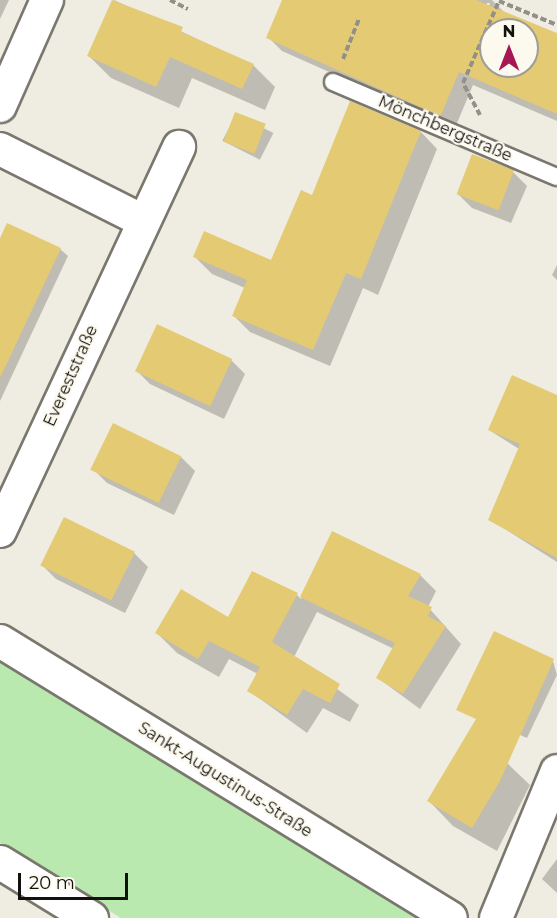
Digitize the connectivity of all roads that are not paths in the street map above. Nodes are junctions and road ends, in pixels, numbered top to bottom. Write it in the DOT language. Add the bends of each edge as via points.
graph roads {
  1 [pos="47,0"];
  2 [pos="333,82"];
  3 [pos="0,106"];
  4 [pos="178,147"];
  5 [pos="0,149"];
  6 [pos="557,177"];
  7 [pos="141,220"];
  8 [pos="0,531"];
  9 [pos="0,641"];
  10 [pos="557,771"];
  11 [pos="0,862"];
  12 [pos="91,918"];
  13 [pos="451,918"];
  14 [pos="496,918"];
  1 -- 3 [label="street"];
  2 -- 6 [label="lane, Mönchbergstraße"];
  4 -- 7 [label="street, Evereststraße"];
  5 -- 7 [label="street"];
  7 -- 8 [label="street, Evereststraße"];
  9 -- 13 [label="street, Sankt-Augustinus-Straße"];
  10 -- 14 [label="street"];
  11 -- 12 [label="street"];
}
